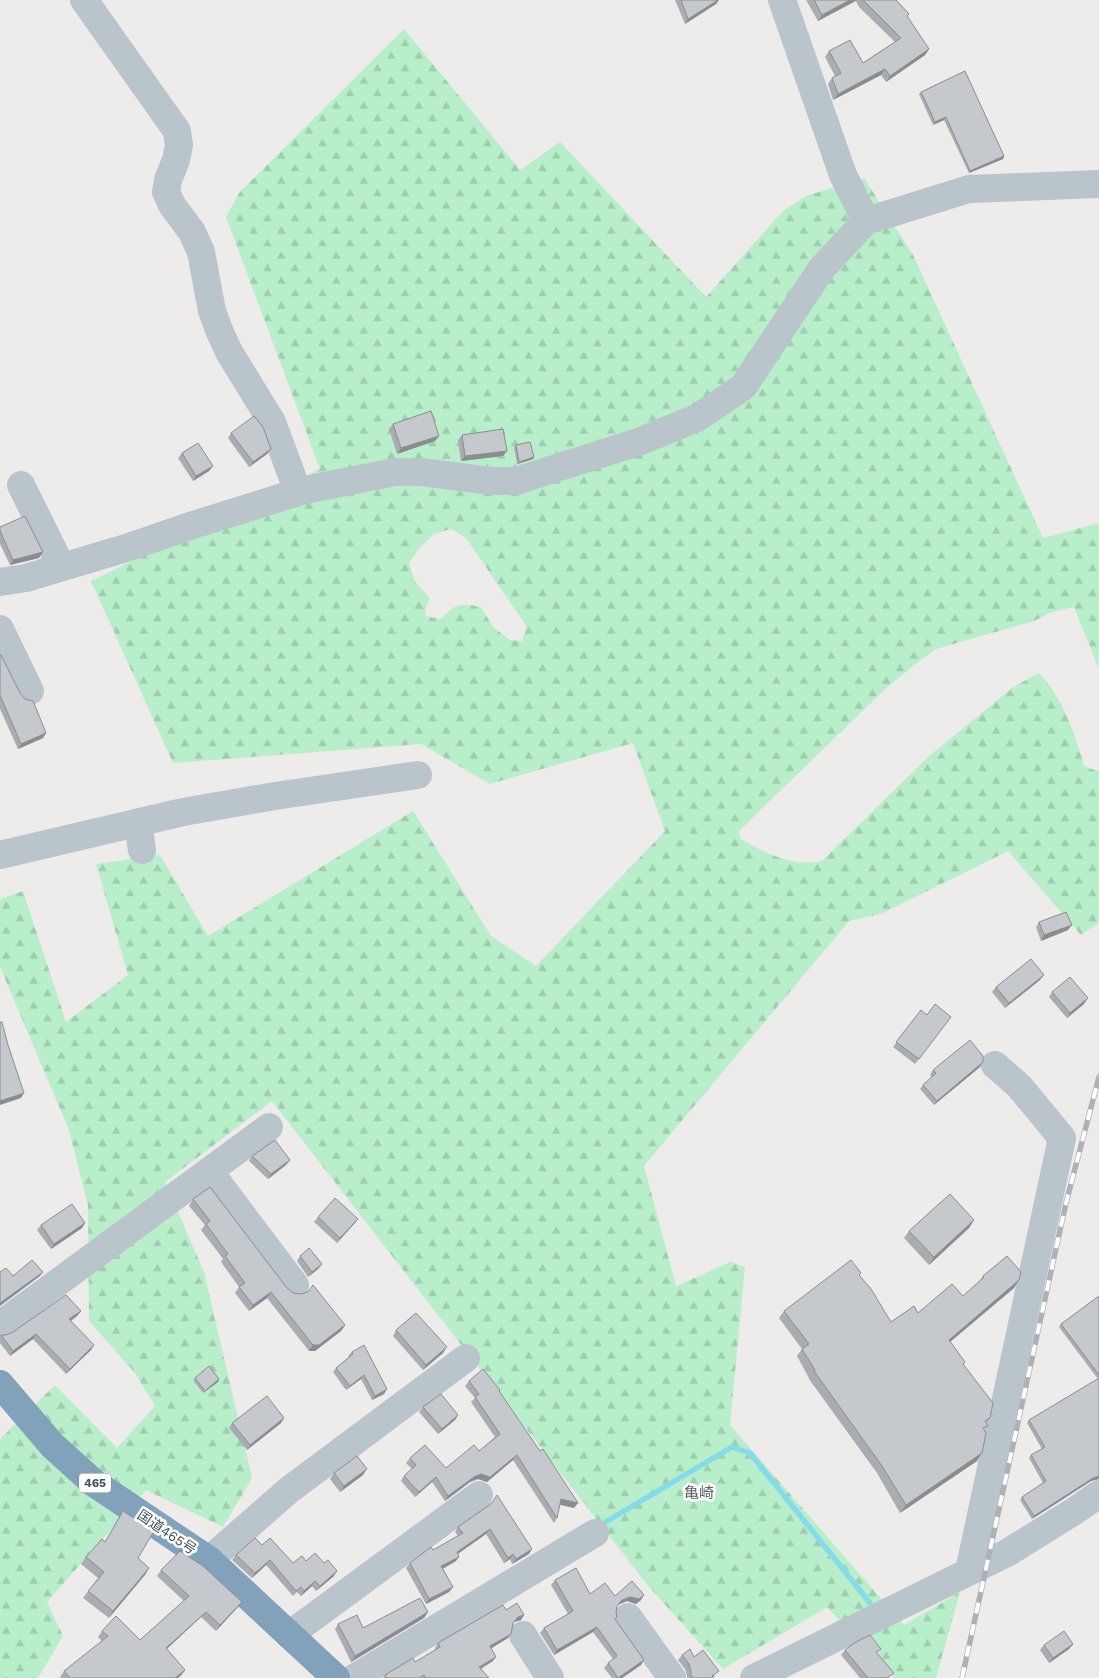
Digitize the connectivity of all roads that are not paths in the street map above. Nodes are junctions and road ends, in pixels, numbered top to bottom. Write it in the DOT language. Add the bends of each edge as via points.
graph roads {
  1 [pos="84,0"];
  2 [pos="782,0"];
  3 [pos="1099,184"];
  4 [pos="866,221"];
  5 [pos="21,485"];
  6 [pos="298,492"];
  7 [pos="61,566"];
  8 [pos="0,582"];
  9 [pos="0,629"];
  10 [pos="30,691"];
  11 [pos="418,775"];
  12 [pos="138,822"];
  13 [pos="142,850"];
  14 [pos="0,855"];
  15 [pos="995,1065"];
  16 [pos="269,1127"];
  17 [pos="209,1170"];
  18 [pos="295,1285"];
  19 [pos="0,1325"];
  20 [pos="466,1358"];
  21 [pos="0,1384"];
  22 [pos="1099,1494"];
  23 [pos="479,1495"];
  24 [pos="595,1534"];
  25 [pos="209,1560"];
  26 [pos="968,1571"];
  27 [pos="628,1617"];
  28 [pos="289,1635"];
  29 [pos="523,1635"];
  30 [pos="336,1678"];
  31 [pos="354,1678"];
  32 [pos="550,1678"];
  33 [pos="672,1678"];
  34 [pos="754,1678"];
  1 -- 6 [label="street" via="177,131 179,145 166,192 201,252 218,330 272,422"];
  2 -- 4 [label="street" via="843,175"];
  3 -- 4 [label="street" via="969,189"];
  4 -- 6 [label="street" via="822,268 743,387 697,418 638,442 516,481 395,472"];
  5 -- 7 [label="street"];
  6 -- 7 [label="street"];
  7 -- 8 [label="street" via="26,578"];
  9 -- 10 [label="street"];
  11 -- 12 [label="street" via="275,796"];
  12 -- 13 [label="street"];
  12 -- 14 [label="street"];
  15 -- 26 [label="street" via="1019,1086 1062,1138"];
  16 -- 17 [label="street"];
  17 -- 18 [label="street"];
  17 -- 19 [label="street"];
  20 -- 25 [label="street" via="289,1490"];
  21 -- 25 [label="highway, 国道465号 / 465" via="52,1445 94,1483"];
  22 -- 26 [label="street" via="1007,1553"];
  23 -- 28 [label="street"];
  24 -- 31 [label="street"];
  25 -- 28 [label="highway, 国道465号 / 465"];
  26 -- 34 [label="street"];
  27 -- 33 [label="street"];
  28 -- 30 [label="highway, 国道465号 / 465"];
  29 -- 32 [label="street"];
}
